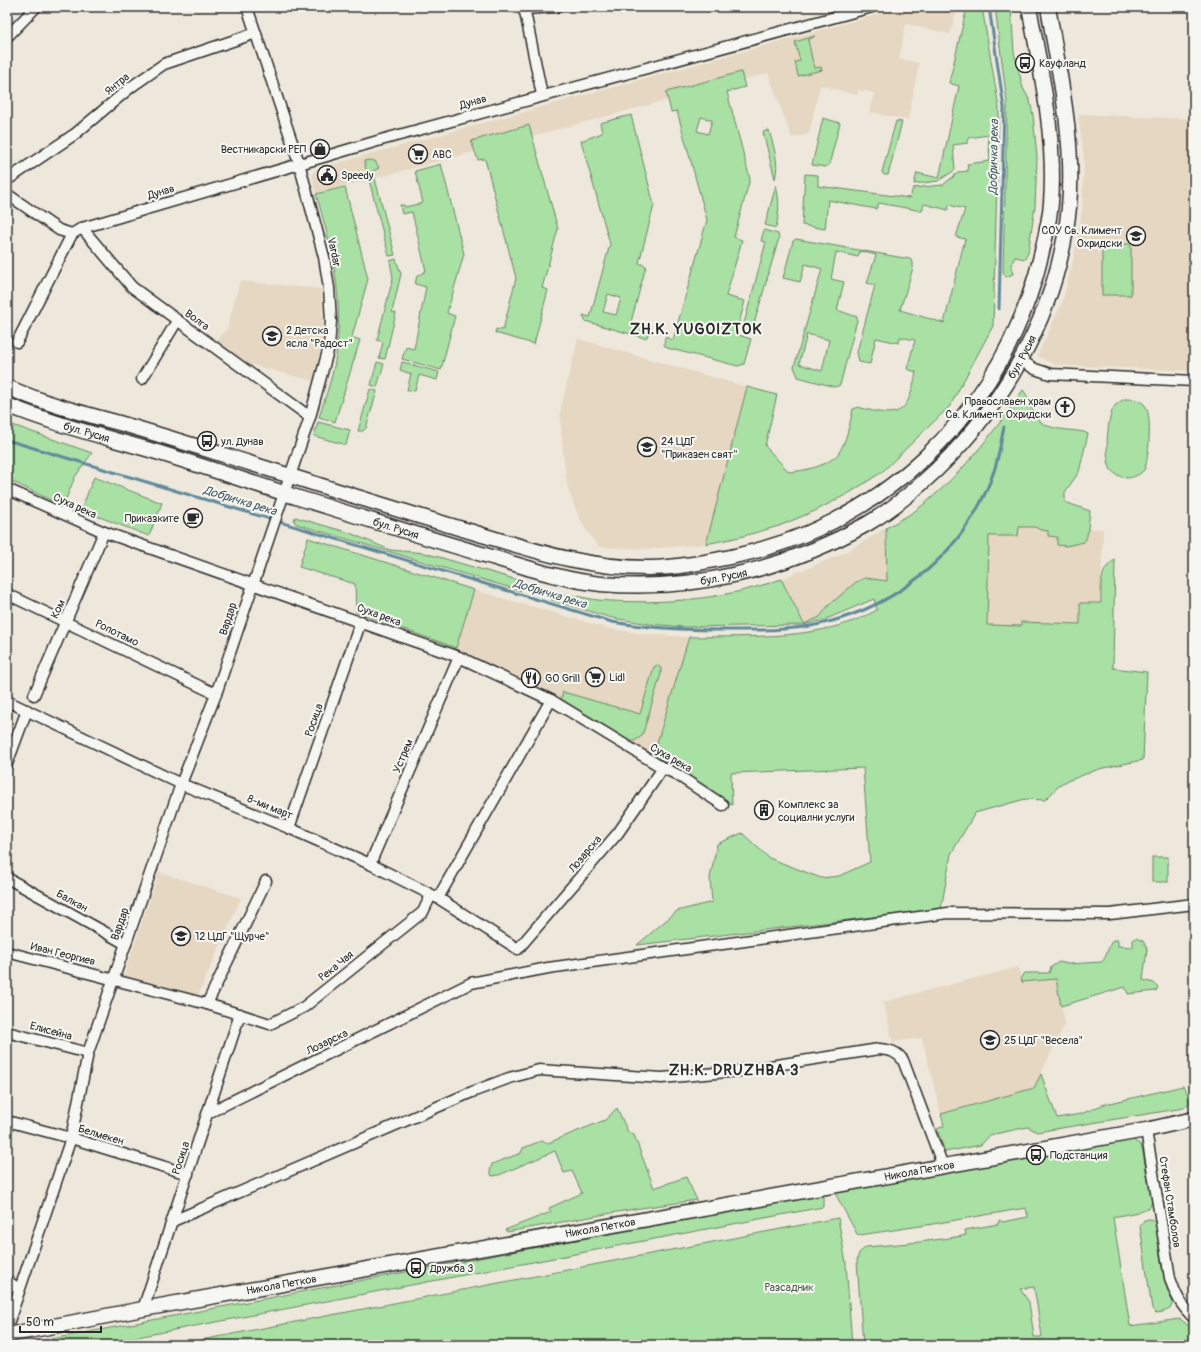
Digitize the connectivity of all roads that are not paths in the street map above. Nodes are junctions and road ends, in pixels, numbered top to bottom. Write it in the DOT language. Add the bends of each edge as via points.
graph roads {
  1 [pos="36,7"];
  2 [pos="247,7"];
  3 [pos="558,7"];
  4 [pos="872,7"];
  5 [pos="1029,7"];
  6 [pos="1048,7"];
  7 [pos="521,8"];
  8 [pos="256,33"];
  9 [pos="7,37"];
  10 [pos="542,95"];
  11 [pos="299,163"];
  12 [pos="7,180"];
  13 [pos="7,194"];
  14 [pos="82,228"];
  15 [pos="72,234"];
  16 [pos="178,321"];
  17 [pos="17,342"];
  18 [pos="1020,360"];
  19 [pos="142,379"];
  20 [pos="1194,381"];
  21 [pos="7,387"];
  22 [pos="7,405"];
  23 [pos="310,417"];
  24 [pos="290,476"];
  25 [pos="7,489"];
  26 [pos="281,499"];
  27 [pos="104,532"];
  28 [pos="270,533"];
  29 [pos="252,584"];
  30 [pos="7,594"];
  31 [pos="361,621"];
  32 [pos="66,622"];
  33 [pos="459,656"];
  34 [pos="216,694"];
  35 [pos="34,695"];
  36 [pos="551,700"];
  37 [pos="7,701"];
  38 [pos="27,710"];
  39 [pos="7,764"];
  40 [pos="663,768"];
  41 [pos="181,784"];
  42 [pos="723,805"];
  43 [pos="289,828"];
  44 [pos="370,864"];
  45 [pos="7,878"];
  46 [pos="266,881"];
  47 [pos="435,897"];
  48 [pos="1194,904"];
  49 [pos="126,944"];
  50 [pos="518,949"];
  51 [pos="7,952"];
  52 [pos="113,979"];
  53 [pos="207,1004"];
  54 [pos="240,1014"];
  55 [pos="7,1032"];
  56 [pos="88,1053"];
  57 [pos="208,1113"];
  58 [pos="1194,1119"];
  59 [pos="7,1121"];
  60 [pos="1146,1130"];
  61 [pos="71,1138"];
  62 [pos="943,1166"];
  63 [pos="188,1174"];
  64 [pos="173,1221"];
  65 [pos="7,1281"];
  66 [pos="19,1290"];
  67 [pos="143,1308"];
  68 [pos="1194,1318"];
  69 [pos="7,1326"];
  70 [pos="7,1335"];
  1 -- 9 [label="street"];
  2 -- 8 [label="street, Vardar"];
  3 -- 7 [label="street"];
  4 -- 10 [label="street, Дунав"];
  5 -- 24 [label="main road, бул. Русия" via="1049,116 1052,162 1051,206 1042,254 1029,298 993,372 969,408 932,450 894,484 860,508 810,533 751,552 701,563 650,568 601,566 561,559"];
  6 -- 18 [label="main road, бул. Русия" via="1066,113 1070,161 1069,208 1059,259 1046,304"];
  7 -- 10 [label="street"];
  8 -- 11 [label="street, Vardar"];
  8 -- 12 [label="street, Янтра" via="164,64 75,134"];
  10 -- 11 [label="street, Дунав"];
  11 -- 14 [label="street, Дунав"];
  11 -- 23 [label="street, Vardar" via="324,257 331,321 325,362"];
  13 -- 15 [label="street" via="59,230"];
  14 -- 15 [label="street"];
  14 -- 16 [label="street, Волга" via="132,287"];
  15 -- 17 [label="street"];
  16 -- 19 [label="street"];
  16 -- 23 [label="street, Волга"];
  18 -- 20 [label="street" via="1035,370 1050,374"];
  18 -- 26 [label="main road, бул. Русия" via="984,419 945,463 881,515 817,550 763,568 704,581 651,586 599,584 557,576 397,529"];
  21 -- 24 [label="main road, бул. Русия" via="42,402 157,434"];
  22 -- 26 [label="main road, бул. Русия"];
  23 -- 24 [label="street, Vardar"];
  24 -- 26 [label="street, Vardar"];
  25 -- 27 [label="street, Суха река"];
  26 -- 28 [label="street, Vardar"];
  27 -- 29 [label="street, Суха река"];
  27 -- 32 [label="street, Ком"];
  28 -- 29 [label="street, Вардар"];
  29 -- 31 [label="street, Суха река"];
  29 -- 34 [label="street, Вардар"];
  30 -- 32 [label="street, Ропотамо"];
  31 -- 33 [label="street, Суха река"];
  31 -- 43 [label="street, Росица"];
  32 -- 34 [label="street, Ропотамо"];
  32 -- 35 [label="street, Ком"];
  33 -- 36 [label="street, Суха река"];
  33 -- 44 [label="street, Устрем"];
  34 -- 41 [label="street, Вардар"];
  36 -- 40 [label="street, Суха река"];
  36 -- 47 [label="street, Река Чая"];
  37 -- 38 [label="street, 8-ми март"];
  38 -- 39 [label="street"];
  38 -- 41 [label="street, 8-ми март"];
  40 -- 42 [label="street, Суха река"];
  40 -- 50 [label="street, Лозарска" via="618,833"];
  41 -- 43 [label="street, 8-ми март"];
  41 -- 49 [label="street, Вардар"];
  43 -- 44 [label="street, 8-ми март"];
  44 -- 47 [label="street, 8-ми март"];
  45 -- 49 [label="street, Балкан"];
  46 -- 53 [label="street"];
  47 -- 50 [label="street, 8-ми март"];
  47 -- 54 [label="street, Река Чая" via="422,912 304,1007 270,1024"];
  48 -- 57 [label="street, Лозарска" via="1110,914 948,913 548,968 471,983"];
  49 -- 52 [label="street, Вардар"];
  51 -- 52 [label="street, Иван Георгиев"];
  52 -- 53 [label="street"];
  52 -- 56 [label="street, Вардар"];
  53 -- 54 [label="street"];
  54 -- 57 [label="street, Росица"];
  55 -- 56 [label="street, Елисейна"];
  56 -- 61 [label="street, Вардар"];
  57 -- 63 [label="street, Росица"];
  58 -- 60 [label="main road, Никола Петков"];
  59 -- 61 [label="street, Белмекен"];
  60 -- 62 [label="main road, Никола Петков"];
  60 -- 68 [label="street, Стефан Стамболов" via="1170,1278 1182,1307"];
  61 -- 63 [label="street, Белмекен"];
  61 -- 66 [label="street, Вардар"];
  62 -- 64 [label="street" via="903,1060 890,1050 879,1049 738,1071 662,1078 539,1070 472,1092"];
  62 -- 67 [label="main road, Никола Петков"];
  63 -- 64 [label="street, Росица"];
  64 -- 67 [label="street, Росица"];
  65 -- 66 [label="street"];
  66 -- 69 [label="street, Вардар"];
  67 -- 70 [label="main road, Никола Петков"];
}
